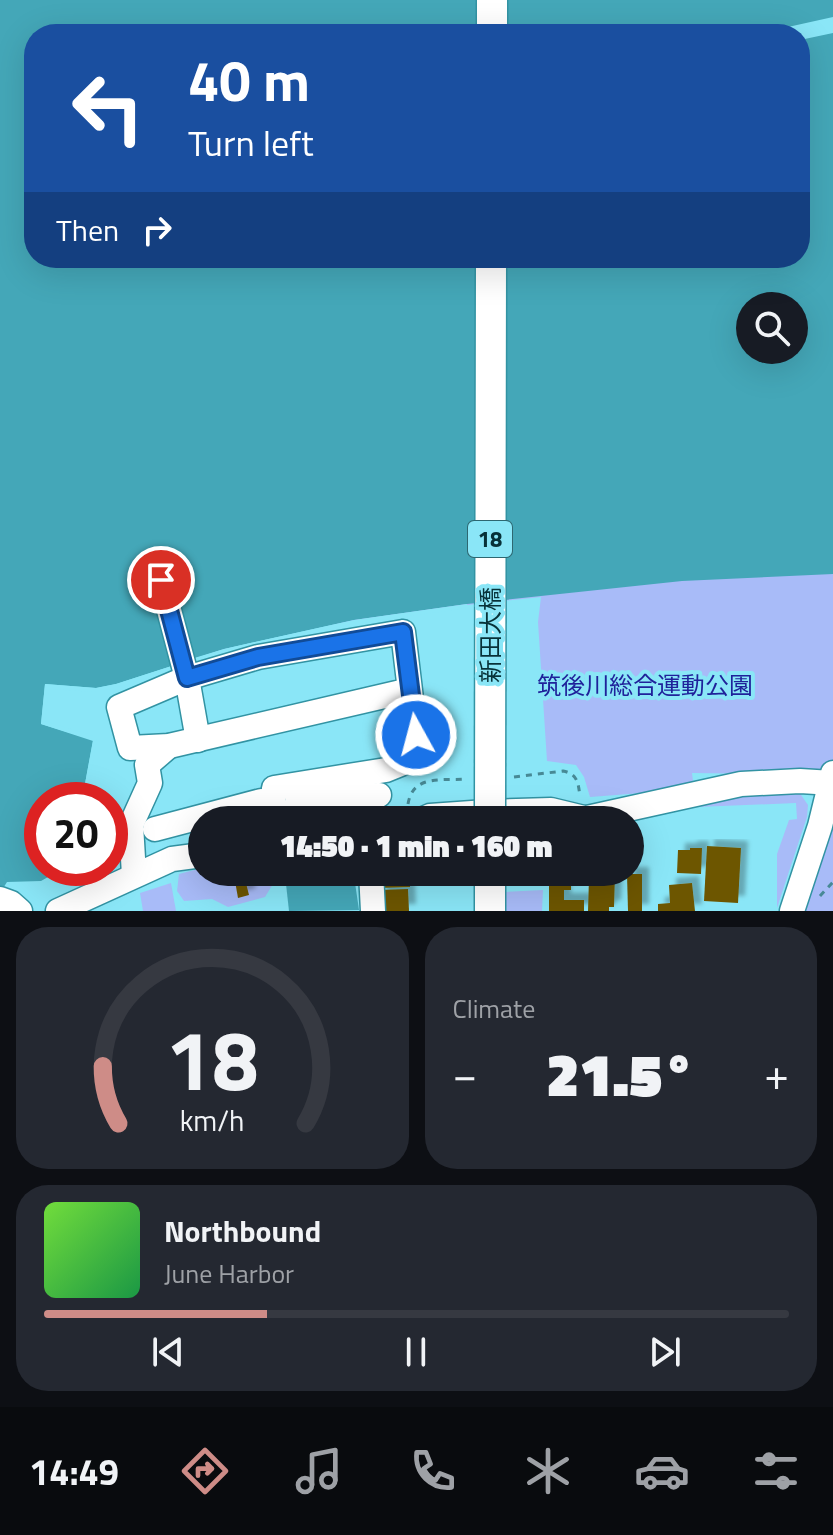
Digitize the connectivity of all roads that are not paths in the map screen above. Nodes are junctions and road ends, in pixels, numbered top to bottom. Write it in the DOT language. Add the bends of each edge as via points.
graph roads {
  1 [pos="492,0"];
  2 [pos="492,24"];
  3 [pos="491,268"];
  4 [pos="161,580"];
  5 [pos="187,678"];
  6 [pos="410,690"];
  7 [pos="198,740"];
  8 [pos="169,746"];
  9 [pos="832,779"];
  10 [pos="379,795"];
  11 [pos="273,803"];
  12 [pos="268,806"];
  13 [pos="289,806"];
  14 [pos="490,806"];
  15 [pos="644,807"];
  16 [pos="155,829"];
  17 [pos="188,850"];
  18 [pos="188,857"];
  19 [pos="172,859"];
  20 [pos="134,875"];
  21 [pos="372,886"];
  22 [pos="490,886"];
  23 [pos="58,911"];
  24 [pos="373,911"];
  25 [pos="490,911"];
  26 [pos="792,911"];
  1 -- 2 [label="main road"];
  3 -- 14 [label="main road, 新田大橋 / 18, bridge"];
  4 -- 5 [label="street"];
  5 -- 6 [label="street" via="258,657 403,632"];
  5 -- 7 [label="street"];
  5 -- 8 [label="street" via="119,707 130,748"];
  6 -- 7 [label="street"];
  6 -- 11 [label="street" via="418,757 386,770 274,788"];
  7 -- 8 [label="street"];
  8 -- 20 [label="street" via="147,765 150,783 131,825"];
  9 -- 15 [label="street" via="741,784"];
  9 -- 26 [label="street"];
  10 -- 11 [label="street"];
  11 -- 12 [label="street"];
  11 -- 13 [label="street"];
  11 -- 16 [label="street"];
  17 -- 19 [label="street"];
  18 -- 19 [label="street"];
  19 -- 20 [label="street"];
  20 -- 23 [label="street"];
  21 -- 24 [label="street"];
  22 -- 25 [label="main road"];
}
